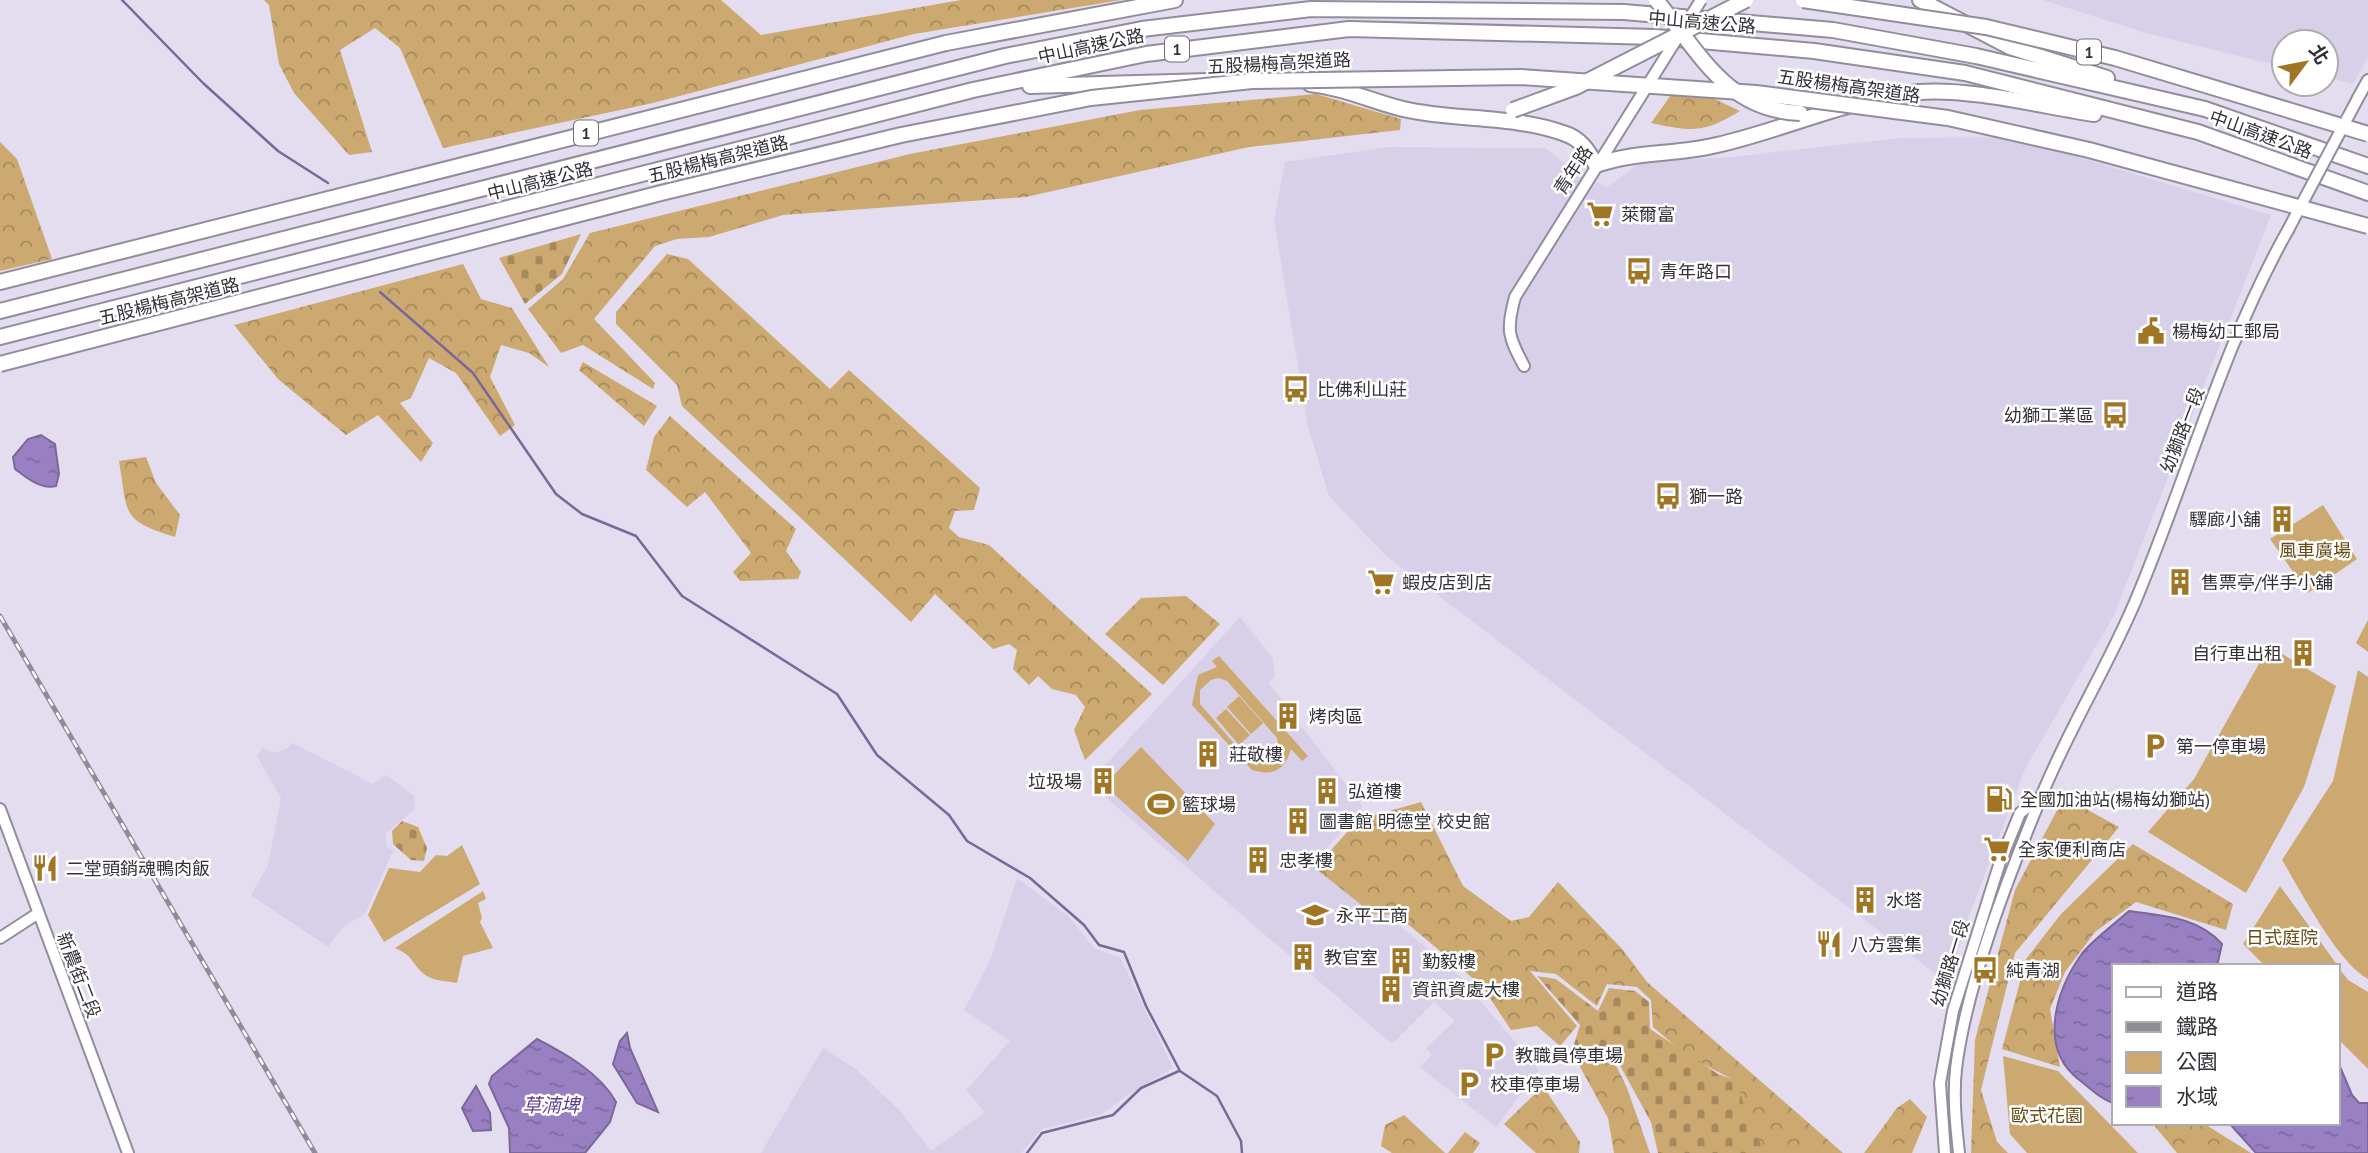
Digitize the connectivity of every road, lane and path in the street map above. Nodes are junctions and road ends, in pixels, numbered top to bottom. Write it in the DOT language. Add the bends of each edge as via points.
graph roads {
  1 [pos="1175,0"];
  2 [pos="1407,0"];
  3 [pos="1656,0"];
  4 [pos="1701,0"];
  5 [pos="1746,0"];
  6 [pos="1803,0"];
  7 [pos="1920,0"];
  8 [pos="1311,9"];
  9 [pos="1682,30"];
  10 [pos="2368,80"];
  11 [pos="972,90"];
  12 [pos="2205,109"];
  13 [pos="1829,114"];
  14 [pos="1486,118"];
  15 [pos="2173,126"];
  16 [pos="2368,134"];
  17 [pos="1596,165"];
  18 [pos="2368,166"];
  19 [pos="2368,193"];
  20 [pos="2368,226"];
  21 [pos="0,282"];
  22 [pos="0,312"];
  23 [pos="0,337"];
  24 [pos="0,364"];
  25 [pos="1524,366"];
  26 [pos="2040,798"];
  27 [pos="0,809"];
  28 [pos="37,914"];
  29 [pos="0,938"];
  30 [pos="128,1153"];
  31 [pos="1945,1153"];
  32 [pos="1959,1153"];
  1 -- 21 [label="highway, 1" via="946,43"];
  2 -- 8 [label="highway"];
  3 -- 9 [label="highway, bridge"];
  4 -- 9 [label="street, 青年路, bridge"];
  5 -- 9 [label="highway, bridge"];
  6 -- 16 [label="highway, 1, bridge" via="1986,27 2115,58"];
  7 -- 12 [label="highway" via="2010,47"];
  8 -- 12 [label="highway, 中山高速公路 / 1" via="1624,12 1833,30 1976,56"];
  8 -- 22 [label="highway, 中山高速公路 / 1" via="1142,29 1005,56"];
  9 -- 13 [label="highway, bridge" via="1711,72 1743,99 1784,112"];
  9 -- 14 [label="highway, bridge" via="1576,87"];
  9 -- 17 [label="street, 青年路, bridge"];
  10 -- 26 [label="street, 幼獅路一段, bridge" via="2240,328 2134,604"];
  11 -- 14 [label="highway" via="1181,80 1312,85 1357,92 1402,109"];
  11 -- 15 [label="highway, 中山高速公路 / 1" via="1146,54 1337,30 1403,28 1656,37 1814,51 1965,74"];
  11 -- 23 [label="highway, 中山高速公路 / 1"];
  12 -- 18 [label="highway, 中山高速公路 / 1"];
  13 -- 15 [label="highway" via="1880,98 1955,93"];
  13 -- 17 [label="highway" via="1696,150 1620,157"];
  14 -- 17 [label="highway" via="1564,133 1584,144"];
  15 -- 19 [label="highway, 中山高速公路 / 1"];
  17 -- 25 [label="street, 青年路" via="1516,297 1508,325"];
  20 -- 24 [label="highway, 五股楊梅高架道路 / 1, bridge" via="2089,150 1948,118 1756,93 1521,77 1252,81 1091,97 901,135"];
  26 -- 31 [label="street, 幼獅路一段" via="2020,813 1953,1011 1940,1083"];
  26 -- 32 [label="street, 幼獅路一段" via="1967,1013 1956,1068 1954,1111"];
  27 -- 28 [label="street, 新農街二段"];
  28 -- 29 [label="street"];
  28 -- 30 [label="street, 新農街二段"];
}
